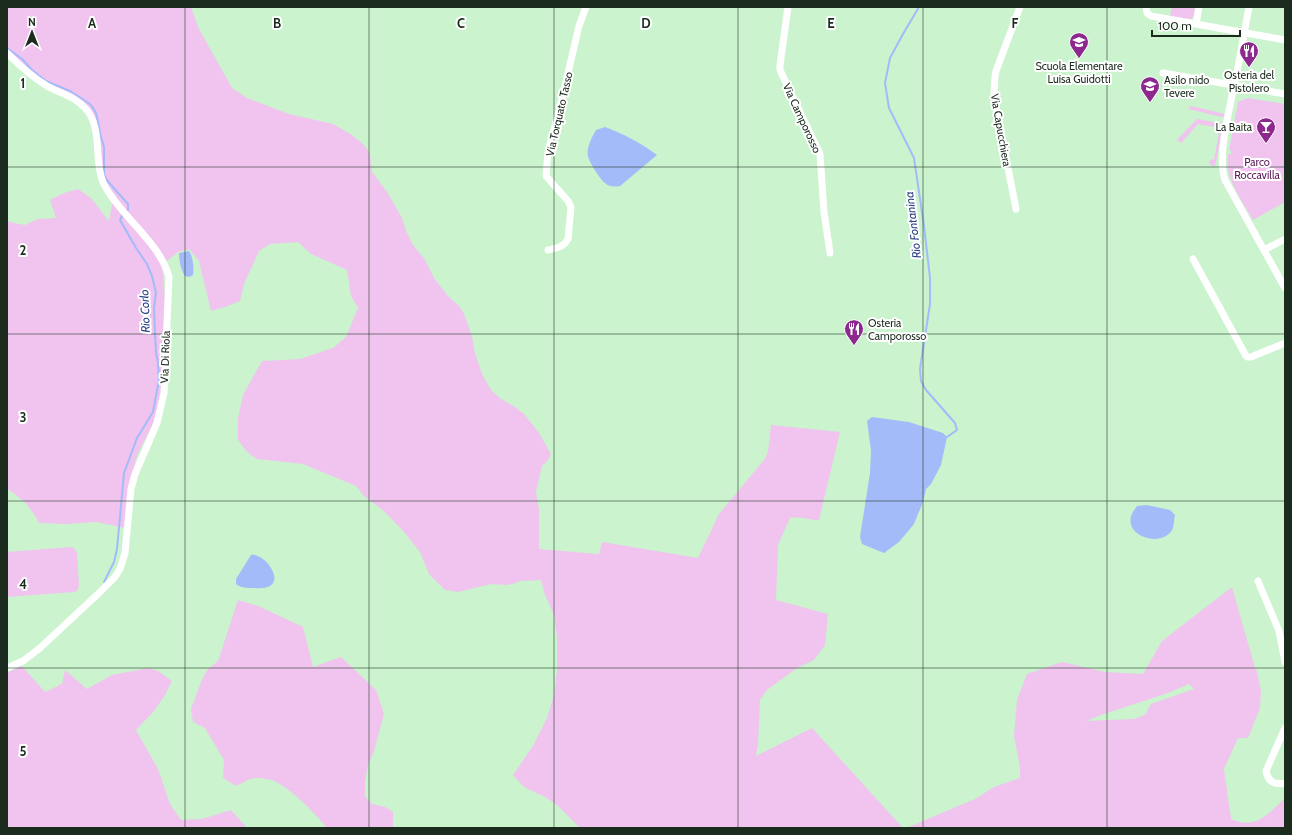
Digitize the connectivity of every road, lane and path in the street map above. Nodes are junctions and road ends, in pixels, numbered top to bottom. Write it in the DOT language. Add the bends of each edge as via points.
graph roads {
  1 [pos="586,7"];
  2 [pos="788,7"];
  3 [pos="1020,7"];
  4 [pos="1198,7"];
  5 [pos="1249,7"];
  6 [pos="1146,10"];
  7 [pos="1196,24"];
  8 [pos="1244,32"];
  9 [pos="1285,40"];
  10 [pos="7,53"];
  11 [pos="1163,73"];
  12 [pos="1234,86"];
  13 [pos="1285,94"];
  14 [pos="1016,209"];
  15 [pos="1285,239"];
  16 [pos="548,250"];
  17 [pos="1264,250"];
  18 [pos="830,253"];
  19 [pos="1192,259"];
  20 [pos="1285,288"];
  21 [pos="1285,343"];
  22 [pos="1258,581"];
  23 [pos="1285,662"];
  24 [pos="7,668"];
  25 [pos="1285,728"];
  26 [pos="1285,783"];
  1 -- 16 [label="street, Via Torquato Tasso" via="548,152 546,176 571,207 568,239 561,247"];
  2 -- 18 [label="street, Via Camporosso" via="780,70 820,154"];
  3 -- 14 [label="street, Via Capucchiera" via="996,71 994,96"];
  4 -- 7 [label="street"];
  5 -- 8 [label="street"];
  6 -- 7 [label="street" via="1151,16"];
  7 -- 8 [label="street"];
  8 -- 9 [label="street"];
  8 -- 12 [label="street"];
  10 -- 24 [label="street, Via Di Riola" via="36,80 77,99 87,110 94,124 99,171 105,187 153,248 166,267 169,277 164,393 157,423 131,489 125,553 120,569 100,592 40,648 23,661"];
  11 -- 12 [label="street"];
  12 -- 13 [label="street"];
  12 -- 17 [label="street" via="1222,159 1223,173"];
  15 -- 17 [label="street"];
  17 -- 20 [label="street"];
  19 -- 21 [label="street" via="1248,358"];
  22 -- 23 [label="street" via="1279,631"];
  25 -- 26 [label="street" via="1266,771 1267,777 1274,783"];
}
